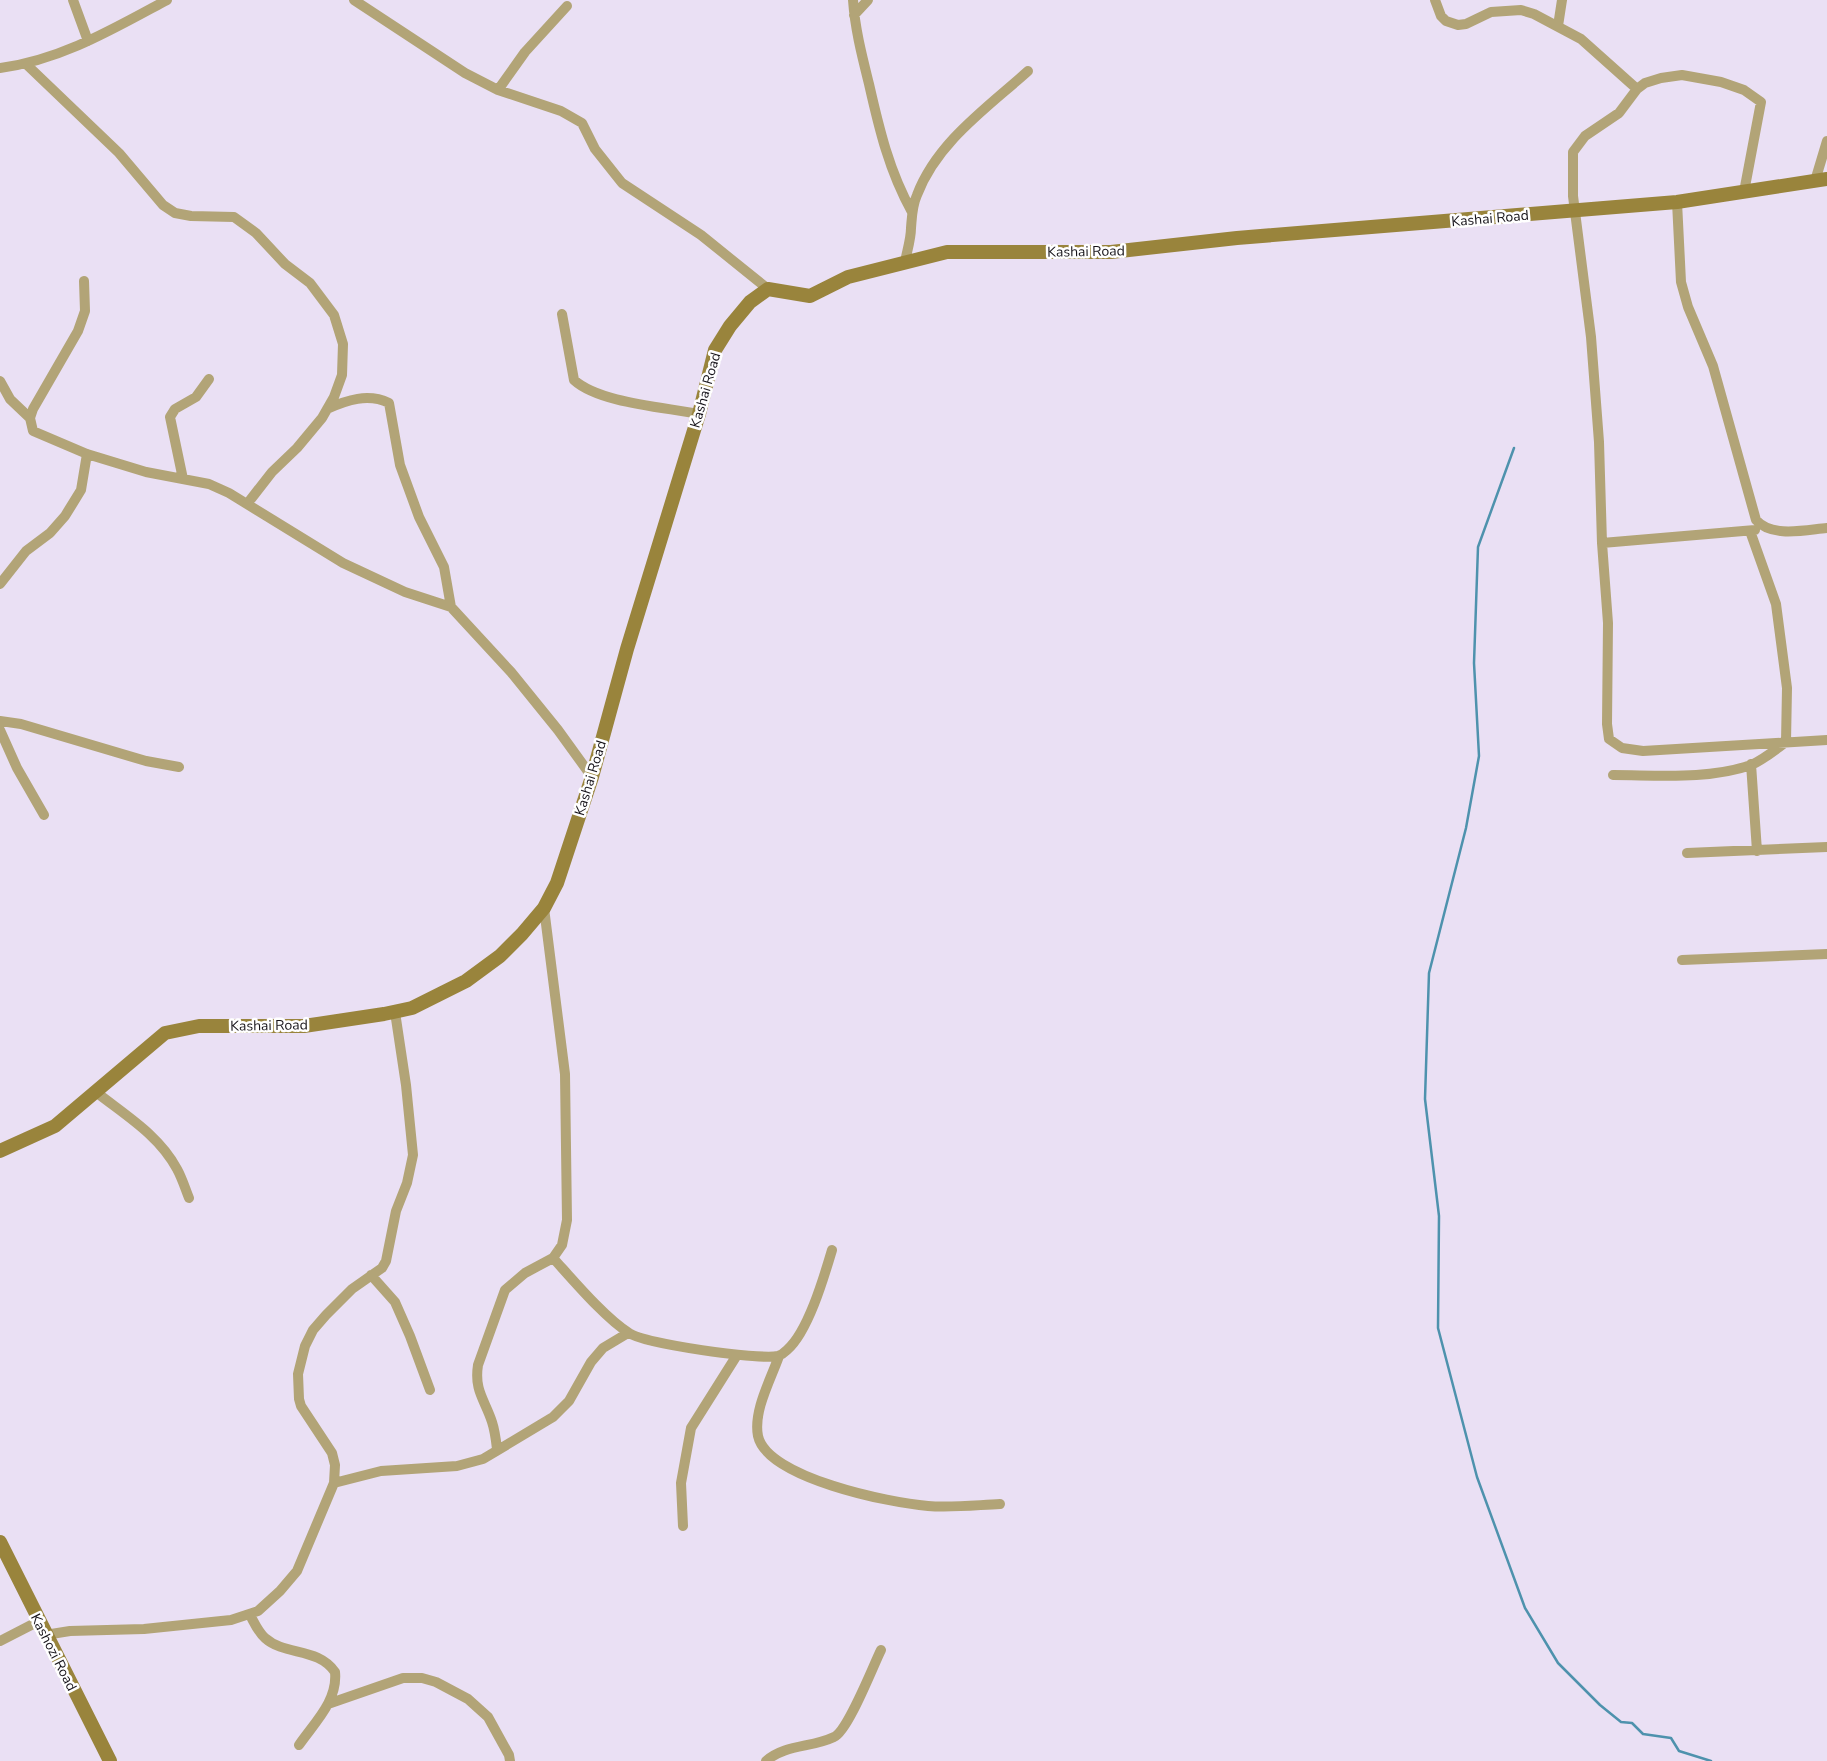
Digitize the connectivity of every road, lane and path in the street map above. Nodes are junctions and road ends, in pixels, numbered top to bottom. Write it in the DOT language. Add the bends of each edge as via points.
graph roads {
  1 [pos="73,0"];
  2 [pos="167,0"];
  3 [pos="354,0"];
  4 [pos="853,0"];
  5 [pos="868,0"];
  6 [pos="1435,0"];
  7 [pos="1562,0"];
  8 [pos="567,6"];
  9 [pos="854,14"];
  10 [pos="1558,26"];
  11 [pos="88,42"];
  12 [pos="26,64"];
  13 [pos="0,68"];
  14 [pos="1028,71"];
  15 [pos="1637,89"];
  16 [pos="498,90"];
  17 [pos="1827,141"];
  18 [pos="1821,180"];
  19 [pos="1744,192"];
  20 [pos="1677,202"];
  21 [pos="1575,209"];
  22 [pos="912,212"];
  23 [pos="905,262"];
  24 [pos="84,281"];
  25 [pos="768,289"];
  26 [pos="562,314"];
  27 [pos="209,379"];
  28 [pos="0,381"];
  29 [pos="327,409"];
  30 [pos="699,414"];
  31 [pos="30,418"];
  32 [pos="87,454"];
  33 [pos="183,479"];
  34 [pos="248,504"];
  35 [pos="1762,528"];
  36 [pos="1827,528"];
  37 [pos="1750,531"];
  38 [pos="1602,543"];
  39 [pos="0,584"];
  40 [pos="451,607"];
  41 [pos="0,721"];
  42 [pos="0,730"];
  43 [pos="1827,740"];
  44 [pos="1786,742"];
  45 [pos="1752,764"];
  46 [pos="179,767"];
  47 [pos="1613,775"];
  48 [pos="592,777"];
  49 [pos="44,815"];
  50 [pos="1827,847"];
  51 [pos="1757,851"];
  52 [pos="1687,853"];
  53 [pos="544,908"];
  54 [pos="1827,954"];
  55 [pos="1682,960"];
  56 [pos="395,1012"];
  57 [pos="96,1092"];
  58 [pos="0,1150"];
  59 [pos="189,1198"];
  60 [pos="832,1250"];
  61 [pos="553,1258"];
  62 [pos="371,1275"];
  63 [pos="628,1333"];
  64 [pos="737,1355"];
  65 [pos="779,1356"];
  66 [pos="430,1390"];
  67 [pos="497,1449"];
  68 [pos="334,1483"];
  69 [pos="1000,1504"];
  70 [pos="683,1526"];
  71 [pos="0,1542"];
  72 [pos="250,1615"];
  73 [pos="39,1621"];
  74 [pos="45,1635"];
  75 [pos="0,1641"];
  76 [pos="881,1650"];
  77 [pos="328,1704"];
  78 [pos="299,1745"];
  79 [pos="110,1761"];
  80 [pos="510,1761"];
  81 [pos="766,1761"];
  1 -- 11 [label="street"];
  2 -- 11 [label="street"];
  3 -- 16 [label="street" via="465,73"];
  4 -- 9 [label="street"];
  5 -- 9 [label="street"];
  6 -- 10 [label="street" via="1441,16 1452,24 1466,24 1491,12 1521,10"];
  7 -- 10 [label="street"];
  8 -- 16 [label="street" via="525,52"];
  9 -- 22 [label="street" via="860,51 886,152 898,188"];
  10 -- 15 [label="street" via="1581,39"];
  11 -- 12 [label="street"];
  12 -- 13 [label="street"];
  12 -- 29 [label="street" via="119,153 163,205 175,213 191,216 234,217 310,283 334,314 343,344 342,375"];
  14 -- 22 [label="street" via="953,139 921,187"];
  15 -- 19 [label="street" via="1661,78 1694,76 1736,88 1761,102"];
  15 -- 21 [label="street" via="1619,113 1585,136 1573,152"];
  16 -- 25 [label="street" via="546,106 582,123 595,149 622,182 701,235"];
  17 -- 18 [label="street"];
  18 -- 19 [label="street, Kashai Road"];
  19 -- 20 [label="street, Kashai Road"];
  20 -- 21 [label="street, Kashai Road"];
  20 -- 35 [label="street" via="1681,282 1713,366 1752,510"];
  21 -- 23 [label="street, Kashai Road" via="1110,252 947,252"];
  21 -- 38 [label="street" via="1594,366"];
  22 -- 23 [label="street"];
  23 -- 25 [label="street, Kashai Road" via="848,278 810,296"];
  24 -- 31 [label="street" via="85,311 78,331"];
  25 -- 30 [label="street, Kashai Road" via="750,302 715,350"];
  26 -- 30 [label="street" via="574,380 581,387 605,396"];
  27 -- 33 [label="street" via="196,396 175,409 170,417"];
  28 -- 31 [label="street" via="10,399"];
  29 -- 34 [label="street"];
  29 -- 40 [label="street" via="353,399 374,397 389,403 400,465 419,516 444,567"];
  30 -- 48 [label="street, Kashai Road" via="627,649"];
  31 -- 32 [label="street" via="30,426 36,434"];
  32 -- 33 [label="street" via="146,472"];
  32 -- 39 [label="street" via="81,490 65,516 50,533 26,551"];
  33 -- 34 [label="street" via="210,484"];
  34 -- 40 [label="street" via="343,563 405,592"];
  35 -- 36 [label="street" via="1774,531"];
  35 -- 37 [label="street"];
  37 -- 38 [label="street"];
  37 -- 44 [label="street" via="1776,604 1787,688"];
  38 -- 44 [label="street" via="1608,623 1606,705 1609,738 1622,748 1643,751"];
  40 -- 48 [label="street" via="511,672"];
  41 -- 46 [label="street"];
  42 -- 49 [label="street"];
  43 -- 44 [label="street"];
  44 -- 45 [label="street"];
  45 -- 47 [label="street" via="1695,774"];
  45 -- 51 [label="street"];
  48 -- 53 [label="street, Kashai Road" via="557,883"];
  50 -- 51 [label="street"];
  51 -- 52 [label="street"];
  53 -- 56 [label="street, Kashai Road" via="500,956 466,981 412,1008"];
  53 -- 61 [label="street" via="565,1074 567,1138 567,1220 562,1245"];
  54 -- 55 [label="street"];
  56 -- 57 [label="street, Kashai Road" via="304,1026 199,1026 165,1033"];
  56 -- 62 [label="street" via="413,1155 407,1184 396,1211 386,1261"];
  57 -- 58 [label="street, Kashai Road" via="55,1126"];
  57 -- 59 [label="street" via="137,1123 166,1151"];
  60 -- 65 [label="street" via="818,1294 800,1332"];
  61 -- 63 [label="street"];
  61 -- 67 [label="street" via="524,1273 505,1290 478,1366 478,1392 492,1421"];
  62 -- 66 [label="street" via="395,1302"];
  62 -- 68 [label="street" via="352,1288 313,1330 299,1363 299,1398 332,1453"];
  63 -- 64 [label="street" via="640,1339"];
  63 -- 67 [label="street" via="604,1348 591,1362 569,1400 553,1417"];
  64 -- 65 [label="street"];
  64 -- 70 [label="street" via="691,1428 681,1483"];
  65 -- 69 [label="street" via="757,1425 763,1449 776,1461 846,1490 890,1499 928,1506"];
  67 -- 68 [label="street" via="483,1458 457,1466 381,1471"];
  68 -- 72 [label="street" via="297,1571 265,1605"];
  71 -- 73 [label="street, Kashozi Road"];
  72 -- 74 [label="street" via="152,1628"];
  72 -- 77 [label="street" via="267,1640 316,1656 331,1666 336,1681"];
  73 -- 74 [label="street, Kashozi Road"];
  73 -- 75 [label="street"];
  74 -- 79 [label="street, Kashozi Road"];
  76 -- 81 [label="street" via="840,1733 782,1750"];
  77 -- 78 [label="street"];
  77 -- 80 [label="street" via="403,1678 436,1682 468,1700 488,1717"];
}
